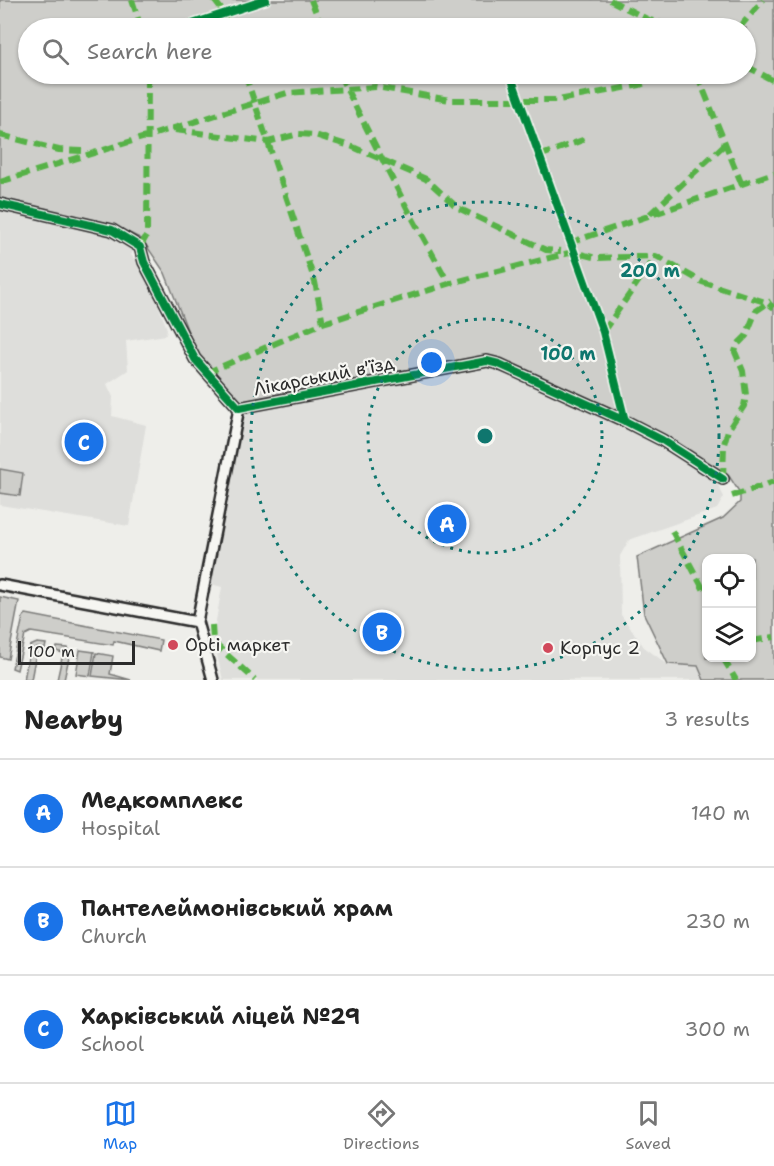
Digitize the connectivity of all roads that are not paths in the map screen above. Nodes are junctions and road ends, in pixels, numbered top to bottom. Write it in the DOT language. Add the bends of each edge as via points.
graph roads {
  1 [pos="0,204"];
  2 [pos="238,408"];
  3 [pos="723,479"];
  4 [pos="0,585"];
  5 [pos="197,622"];
  6 [pos="213,680"];
  1 -- 2 [label="street, Лікарський в'їзд" via="112,230 140,247 144,262 195,359"];
  2 -- 3 [label="street, Лікарський в'їзд" via="487,361 625,421"];
  2 -- 5 [label="street"];
  4 -- 5 [label="street"];
  5 -- 6 [label="street"];
}
